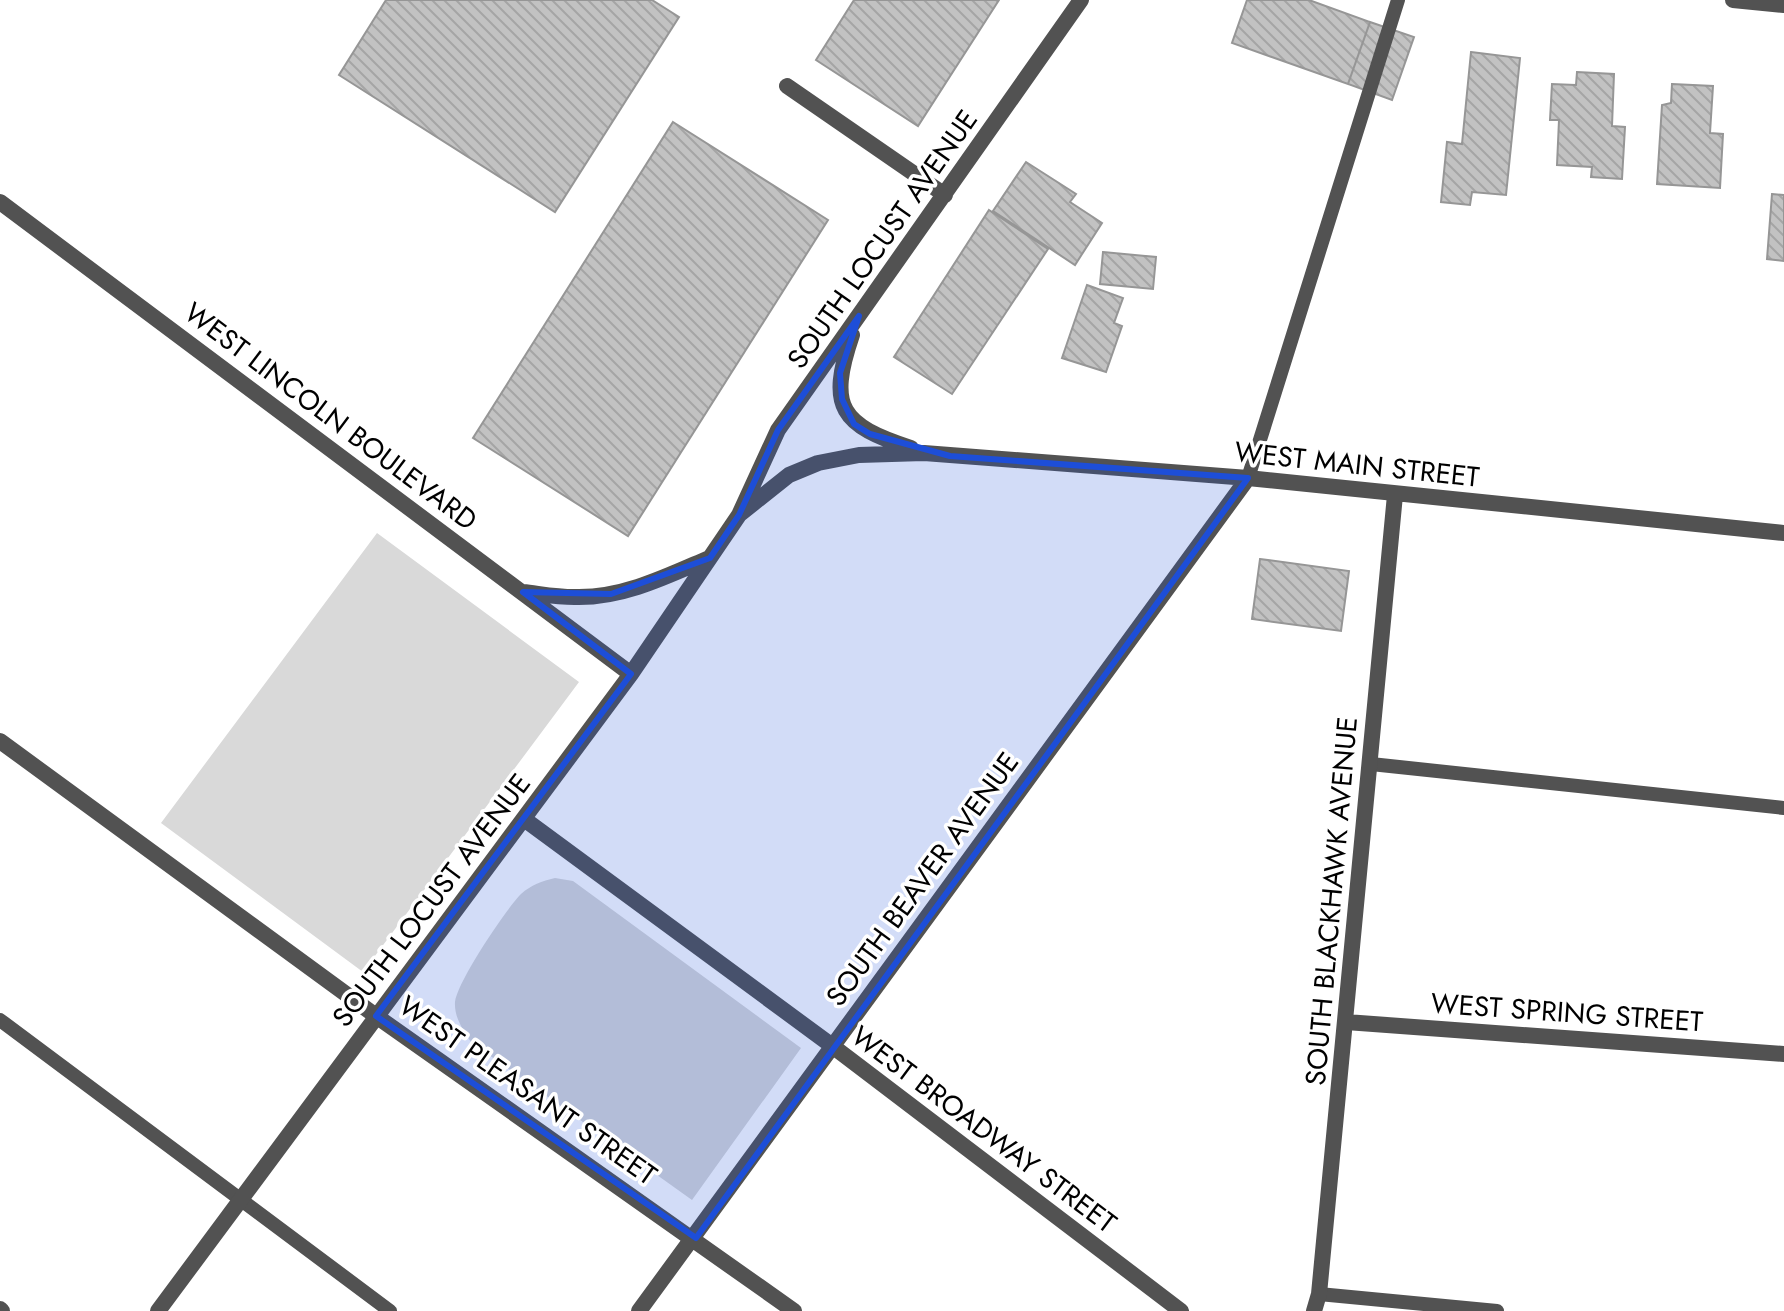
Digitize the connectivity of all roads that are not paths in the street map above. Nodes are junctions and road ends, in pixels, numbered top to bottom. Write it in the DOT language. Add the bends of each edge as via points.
graph roads {
  1 [pos="1081,0"];
  2 [pos="1398,0"];
  3 [pos="1733,0"];
  4 [pos="1784,5"];
  5 [pos="787,86"];
  6 [pos="945,195"];
  7 [pos="0,202"];
  8 [pos="859,316"];
  9 [pos="924,453"];
  10 [pos="1248,478"];
  11 [pos="1395,495"];
  12 [pos="739,515"];
  13 [pos="1784,533"];
  14 [pos="710,558"];
  15 [pos="523,592"];
  16 [pos="631,674"];
  17 [pos="0,741"];
  18 [pos="1371,764"];
  19 [pos="1784,808"];
  20 [pos="524,819"];
  21 [pos="376,1016"];
  22 [pos="0,1020"];
  23 [pos="1346,1022"];
  24 [pos="831,1045"];
  25 [pos="1784,1054"];
  26 [pos="241,1199"];
  27 [pos="696,1238"];
  28 [pos="1319,1294"];
  29 [pos="158,1311"];
  30 [pos="390,1311"];
  31 [pos="639,1311"];
  32 [pos="794,1311"];
  33 [pos="1181,1311"];
  34 [pos="1314,1311"];
  35 [pos="1497,1311"];
  1 -- 6 [label="street, SOUTH LOCUST AVENUE"];
  2 -- 10 [label="lane"];
  3 -- 4 [label="street"];
  5 -- 6 [label="street"];
  6 -- 8 [label="street, SOUTH LOCUST AVENUE"];
  7 -- 15 [label="street, WEST LINCOLN BOULEVARD"];
  8 -- 9 [label="street" via="840,373 842,399 854,424"];
  8 -- 12 [label="street, SOUTH LOCUST AVENUE" via="778,430"];
  9 -- 10 [label="street, WEST MAIN STREET"];
  9 -- 12 [label="street, SOUTH LOCUST AVENUE" via="859,455 818,463 789,475"];
  10 -- 11 [label="street, WEST MAIN STREET"];
  10 -- 24 [label="street, SOUTH BEAVER AVENUE"];
  11 -- 13 [label="street, WEST MAIN STREET"];
  11 -- 18 [label="street, SOUTH BLACKHAWK AVENUE"];
  12 -- 14 [label="street, SOUTH LOCUST AVENUE"];
  14 -- 15 [label="street" via="611,594"];
  14 -- 16 [label="street, SOUTH LOCUST AVENUE"];
  15 -- 16 [label="street, WEST LINCOLN BOULEVARD"];
  16 -- 20 [label="street, SOUTH LOCUST AVENUE"];
  17 -- 21 [label="street, WEST PLEASANT STREET"];
  18 -- 19 [label="lane"];
  18 -- 23 [label="street, SOUTH BLACKHAWK AVENUE"];
  20 -- 21 [label="street, SOUTH LOCUST AVENUE"];
  20 -- 24 [label="street, WEST BROADWAY STREET"];
  21 -- 26 [label="street, SOUTH LOCUST AVENUE"];
  21 -- 27 [label="street, WEST PLEASANT STREET"];
  22 -- 26 [label="lane"];
  23 -- 25 [label="street, WEST SPRING STREET"];
  23 -- 28 [label="street, SOUTH BLACKHAWK AVENUE"];
  24 -- 27 [label="street, SOUTH BEAVER AVENUE"];
  24 -- 33 [label="street, WEST BROADWAY STREET"];
  26 -- 29 [label="street, SOUTH LOCUST AVENUE"];
  26 -- 30 [label="lane"];
  27 -- 31 [label="street, SOUTH BEAVER AVENUE"];
  27 -- 32 [label="street, WEST PLEASANT STREET"];
  28 -- 34 [label="street, SOUTH BLACKHAWK AVENUE"];
  28 -- 35 [label="lane"];
}
